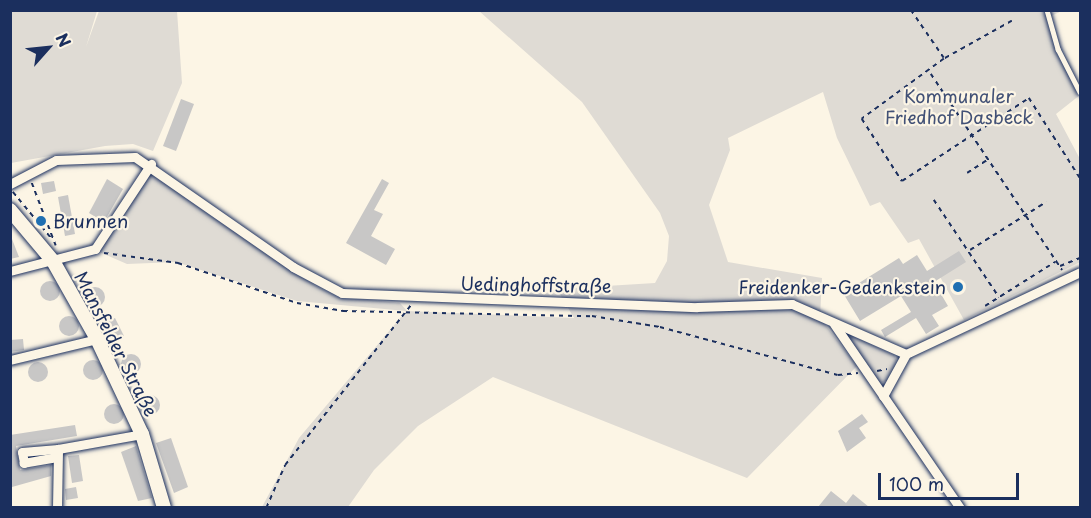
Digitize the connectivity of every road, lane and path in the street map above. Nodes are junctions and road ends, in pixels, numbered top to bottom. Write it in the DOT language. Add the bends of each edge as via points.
graph roads {
  1 [pos="910,10"];
  2 [pos="1047,10"];
  3 [pos="1012,21"];
  4 [pos="944,59"];
  5 [pos="931,74"];
  6 [pos="1080,92"];
  7 [pos="972,135"];
  8 [pos="988,159"];
  9 [pos="151,164"];
  10 [pos="28,171"];
  11 [pos="967,173"];
  12 [pos="1080,178"];
  13 [pos="10,184"];
  14 [pos="10,189"];
  15 [pos="934,200"];
  16 [pos="1046,202"];
  17 [pos="10,210"];
  18 [pos="1024,216"];
  19 [pos="55,243"];
  20 [pos="95,249"];
  21 [pos="971,250"];
  22 [pos="1080,258"];
  23 [pos="57,260"];
  24 [pos="1055,262"];
  25 [pos="1060,266"];
  26 [pos="10,271"];
  27 [pos="1080,272"];
  28 [pos="1068,278"];
  29 [pos="999,297"];
  30 [pos="413,298"];
  31 [pos="979,309"];
  32 [pos="409,313"];
  33 [pos="834,324"];
  34 [pos="97,339"];
  35 [pos="906,354"];
  36 [pos="10,360"];
  37 [pos="898,367"];
  38 [pos="865,373"];
  39 [pos="883,396"];
  40 [pos="142,434"];
  41 [pos="57,507"];
  42 [pos="165,507"];
  43 [pos="266,507"];
  44 [pos="960,507"];
  1 -- 4 [label="path"];
  2 -- 6 [label="lane" via="1058,49"];
  3 -- 4 [label="path"];
  4 -- 5 [label="path"];
  5 -- 7 [label="path"];
  5 -- 7 [label="path" via="862,118 902,181"];
  7 -- 8 [label="path"];
  7 -- 12 [label="path" via="1029,98"];
  8 -- 11 [label="path"];
  8 -- 18 [label="path"];
  9 -- 10 [label="street, Uedinghoffstraße" via="117,154 94,155"];
  9 -- 20 [label="street"];
  9 -- 30 [label="street, Uedinghoffstraße" via="317,282 342,293"];
  10 -- 13 [label="street, Uedinghoffstraße"];
  10 -- 19 [label="path"];
  14 -- 19 [label="path"];
  15 -- 21 [label="path" via="941,216"];
  16 -- 18 [label="path"];
  17 -- 23 [label="street, Mansfelder Straße"];
  18 -- 21 [label="path"];
  18 -- 24 [label="path"];
  19 -- 23 [label="path"];
  20 -- 23 [label="street"];
  20 -- 32 [label="path" via="124,260 178,263 297,303"];
  21 -- 29 [label="path"];
  22 -- 25 [label="path"];
  23 -- 26 [label="street"];
  23 -- 34 [label="street, Mansfelder Straße"];
  24 -- 25 [label="path"];
  24 -- 29 [label="path"];
  25 -- 28 [label="path"];
  27 -- 28 [label="street"];
  28 -- 35 [label="street"];
  29 -- 31 [label="path"];
  30 -- 32 [label="path"];
  30 -- 33 [label="street, Uedinghoffstraße" via="697,307 792,304"];
  32 -- 38 [label="path" via="592,316 660,327 838,375"];
  32 -- 43 [label="path" via="285,465"];
  33 -- 35 [label="street, Uedinghoffstraße"];
  33 -- 38 [label="street"];
  34 -- 36 [label="street"];
  34 -- 40 [label="street, Mansfelder Straße"];
  35 -- 37 [label="street"];
  37 -- 38 [label="path"];
  37 -- 39 [label="street"];
  38 -- 39 [label="street"];
  39 -- 44 [label="street"];
  40 -- 41 [label="street" via="58,453"];
  40 -- 42 [label="street, Mansfelder Straße"];
}
